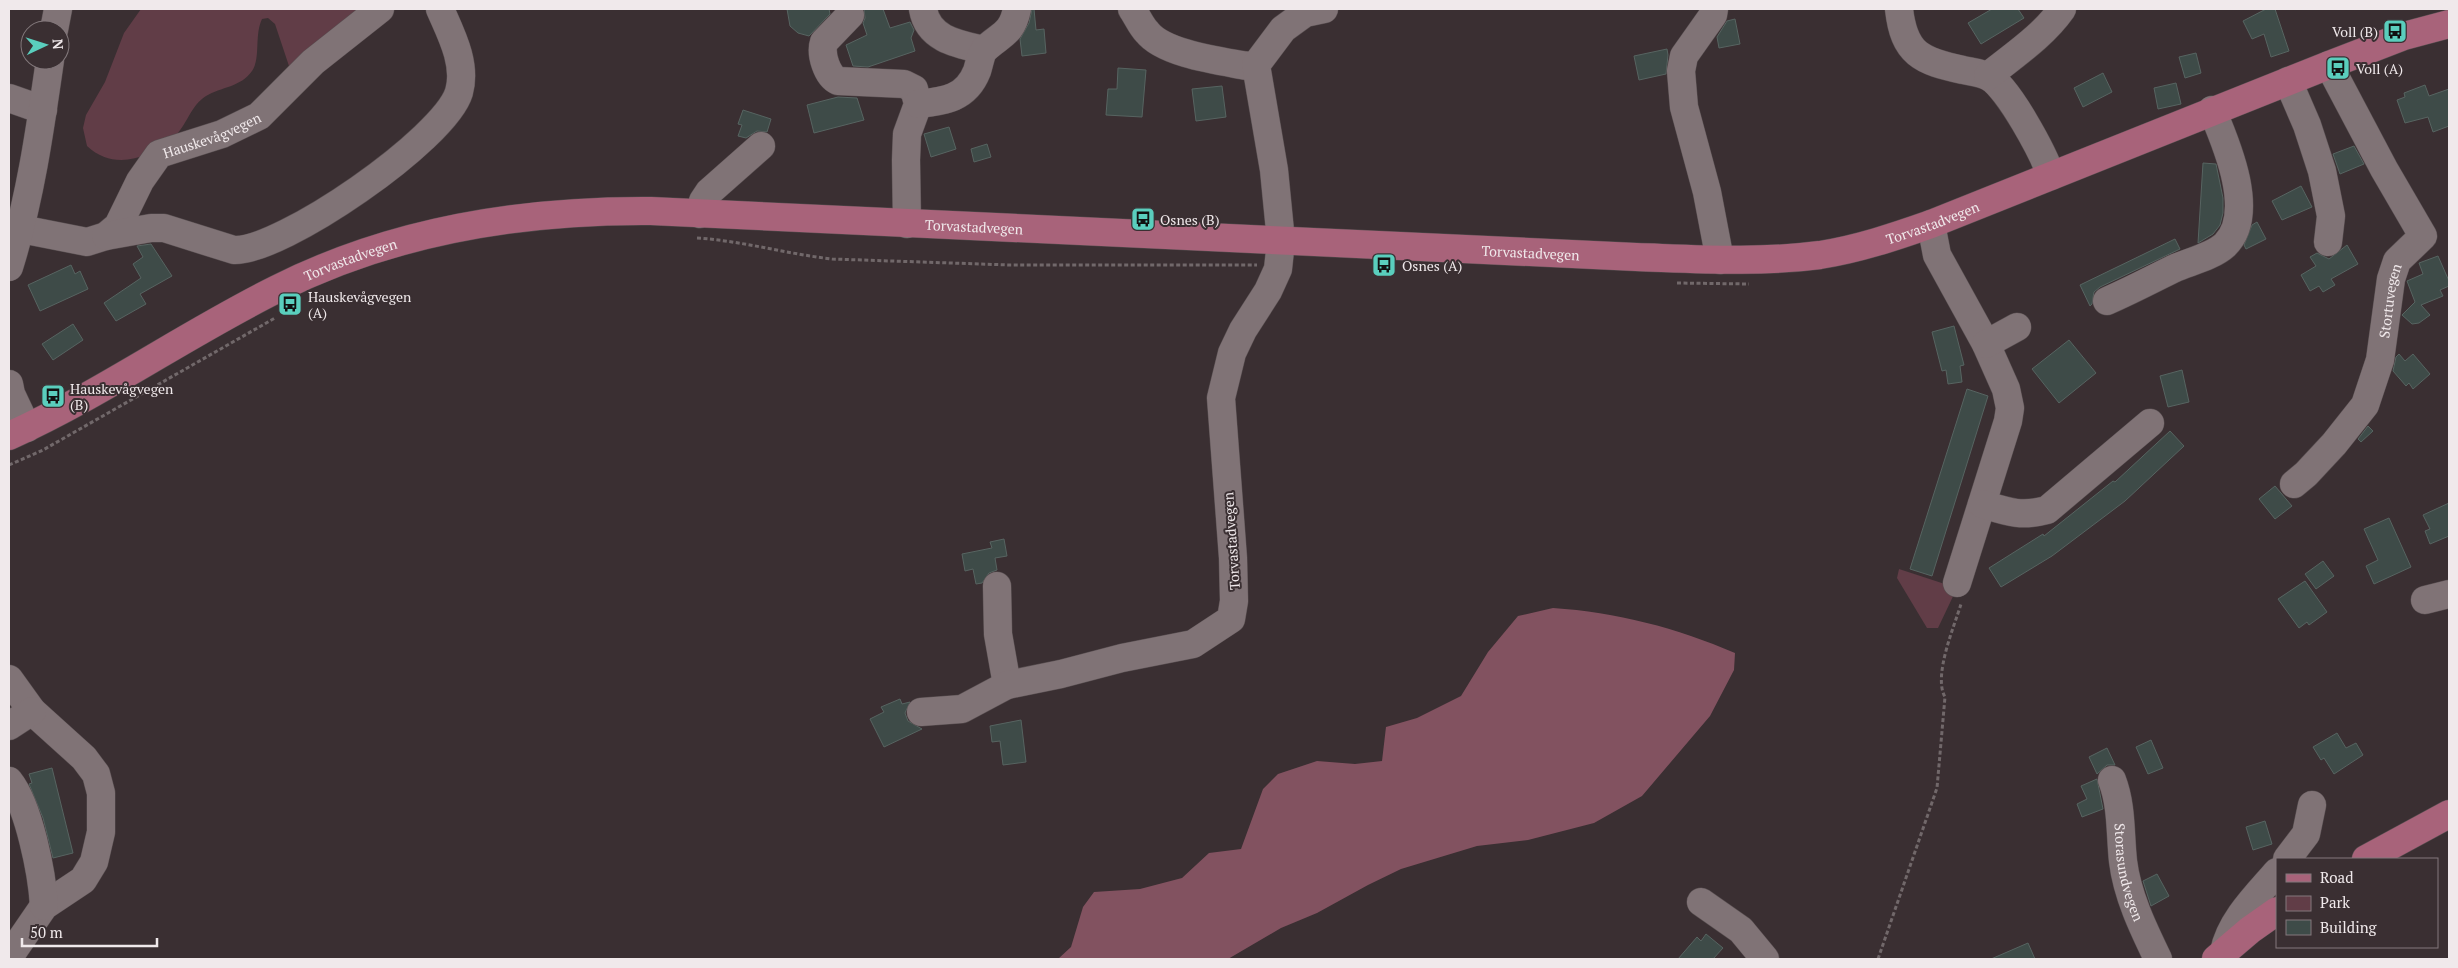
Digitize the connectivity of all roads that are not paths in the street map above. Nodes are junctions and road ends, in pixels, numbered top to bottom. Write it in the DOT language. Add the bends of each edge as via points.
graph roads {
  1 [pos="380,9"];
  2 [pos="440,9"];
  3 [pos="923,9"];
  4 [pos="1017,9"];
  5 [pos="1132,9"];
  6 [pos="1714,9"];
  7 [pos="1899,9"];
  8 [pos="2062,9"];
  9 [pos="1311,10"];
  10 [pos="850,15"];
  11 [pos="2449,24"];
  12 [pos="984,50"];
  13 [pos="2329,64"];
  14 [pos="1256,65"];
  15 [pos="48,70"];
  16 [pos="1988,76"];
  17 [pos="2288,81"];
  18 [pos="9,98"];
  19 [pos="918,104"];
  20 [pos="42,110"];
  21 [pos="2212,110"];
  22 [pos="761,146"];
  23 [pos="2051,176"];
  24 [pos="907,224"];
  25 [pos="1931,224"];
  26 [pos="696,225"];
  27 [pos="21,230"];
  28 [pos="106,236"];
  29 [pos="2328,242"];
  30 [pos="1280,253"];
  31 [pos="1720,260"];
  32 [pos="9,267"];
  33 [pos="2107,300"];
  34 [pos="2016,327"];
  35 [pos="1986,344"];
  36 [pos="9,384"];
  37 [pos="2150,423"];
  38 [pos="18,432"];
  39 [pos="2294,484"];
  40 [pos="1982,504"];
  41 [pos="1957,582"];
  42 [pos="997,586"];
  43 [pos="9,679"];
  44 [pos="1007,685"];
  45 [pos="32,711"];
  46 [pos="921,712"];
  47 [pos="9,726"];
  48 [pos="2112,780"];
  49 [pos="9,781"];
  50 [pos="2312,805"];
  51 [pos="2449,814"];
  52 [pos="2288,858"];
  53 [pos="2368,858"];
  54 [pos="2276,873"];
  55 [pos="1701,902"];
  56 [pos="44,906"];
  57 [pos="2276,912"];
  58 [pos="2220,956"];
  59 [pos="9,957"];
  60 [pos="1765,959"];
  61 [pos="2158,959"];
  1 -- 28 [label="street, Hauskevågvegen" via="312,62 259,116 222,134 159,154 140,181 118,226"];
  2 -- 28 [label="street" via="460,62 458,94 454,104 426,138 373,180 339,203 269,241 244,250 164,228"];
  3 -- 12 [label="street" via="931,30 946,39"];
  4 -- 12 [label="street" via="1008,32"];
  5 -- 14 [label="street" via="1147,34 1184,53"];
  6 -- 31 [label="street" via="1684,56 1681,71 1684,107 1707,192"];
  7 -- 16 [label="street" via="1901,27 1912,51 1939,65"];
  8 -- 16 [label="street" via="2054,21"];
  9 -- 14 [label="street" via="1283,28"];
  10 -- 19 [label="street" via="824,42 830,75 838,81 904,84 914,89"];
  11 -- 13 [label="main road, Torvastadvegen" via="2404,36"];
  12 -- 19 [label="street" via="975,77 958,95 953,99"];
  13 -- 17 [label="main road, Torvastadvegen"];
  13 -- 39 [label="street, Stortuvegen" via="2384,169 2424,236 2397,262 2391,279 2380,360 2365,405 2334,444"];
  14 -- 30 [label="street, Torvastadvegen" via="1274,170"];
  15 -- 20 [label="street"];
  16 -- 23 [label="street" via="2000,85 2013,103"];
  17 -- 21 [label="main road, Torvastadvegen"];
  17 -- 29 [label="street" via="2322,170 2331,216"];
  18 -- 20 [label="street"];
  19 -- 24 [label="street, Torvastadvegen" via="907,134"];
  20 -- 27 [label="street"];
  21 -- 23 [label="main road, Torvastadvegen"];
  21 -- 33 [label="street" via="2230,152 2238,184 2239,211 2232,233 2224,245 2213,251"];
  22 -- 26 [label="street" via="709,192"];
  23 -- 25 [label="main road, Torvastadvegen"];
  24 -- 26 [label="main road, Torvastadvegen"];
  24 -- 30 [label="main road, Torvastadvegen"];
  25 -- 31 [label="main road, Torvastadvegen" via="1889,239 1825,254"];
  25 -- 35 [label="street" via="1937,254"];
  26 -- 38 [label="main road, Torvastadvegen" via="611,211 538,215 462,225 395,243 276,290"];
  27 -- 28 [label="street" via="87,242"];
  27 -- 32 [label="street"];
  30 -- 31 [label="main road, Torvastadvegen"];
  30 -- 44 [label="street, Torvastadvegen" via="1268,291 1232,353 1221,398 1233,558 1231,619 1192,644"];
  34 -- 35 [label="street"];
  35 -- 40 [label="street" via="2006,389 2010,408"];
  36 -- 38 [label="street"];
  37 -- 40 [label="street" via="2047,510 2015,514"];
  40 -- 41 [label="street"];
  42 -- 44 [label="street" via="998,634"];
  43 -- 45 [label="street"];
  44 -- 46 [label="street, Torvastadvegen" via="962,709"];
  45 -- 47 [label="street"];
  45 -- 56 [label="street" via="84,758 96,774 101,794 100,832 94,862 83,880"];
  48 -- 61 [label="street, Storasundvegen" via="2120,814 2123,862 2131,895"];
  49 -- 56 [label="street" via="22,804 34,846"];
  50 -- 52 [label="street" via="2306,834"];
  51 -- 53 [label="main road"];
  54 -- 58 [label="street" via="2234,924"];
  55 -- 60 [label="street" via="1741,930"];
  56 -- 59 [label="street"];
  57 -- 58 [label="main road"];
}
